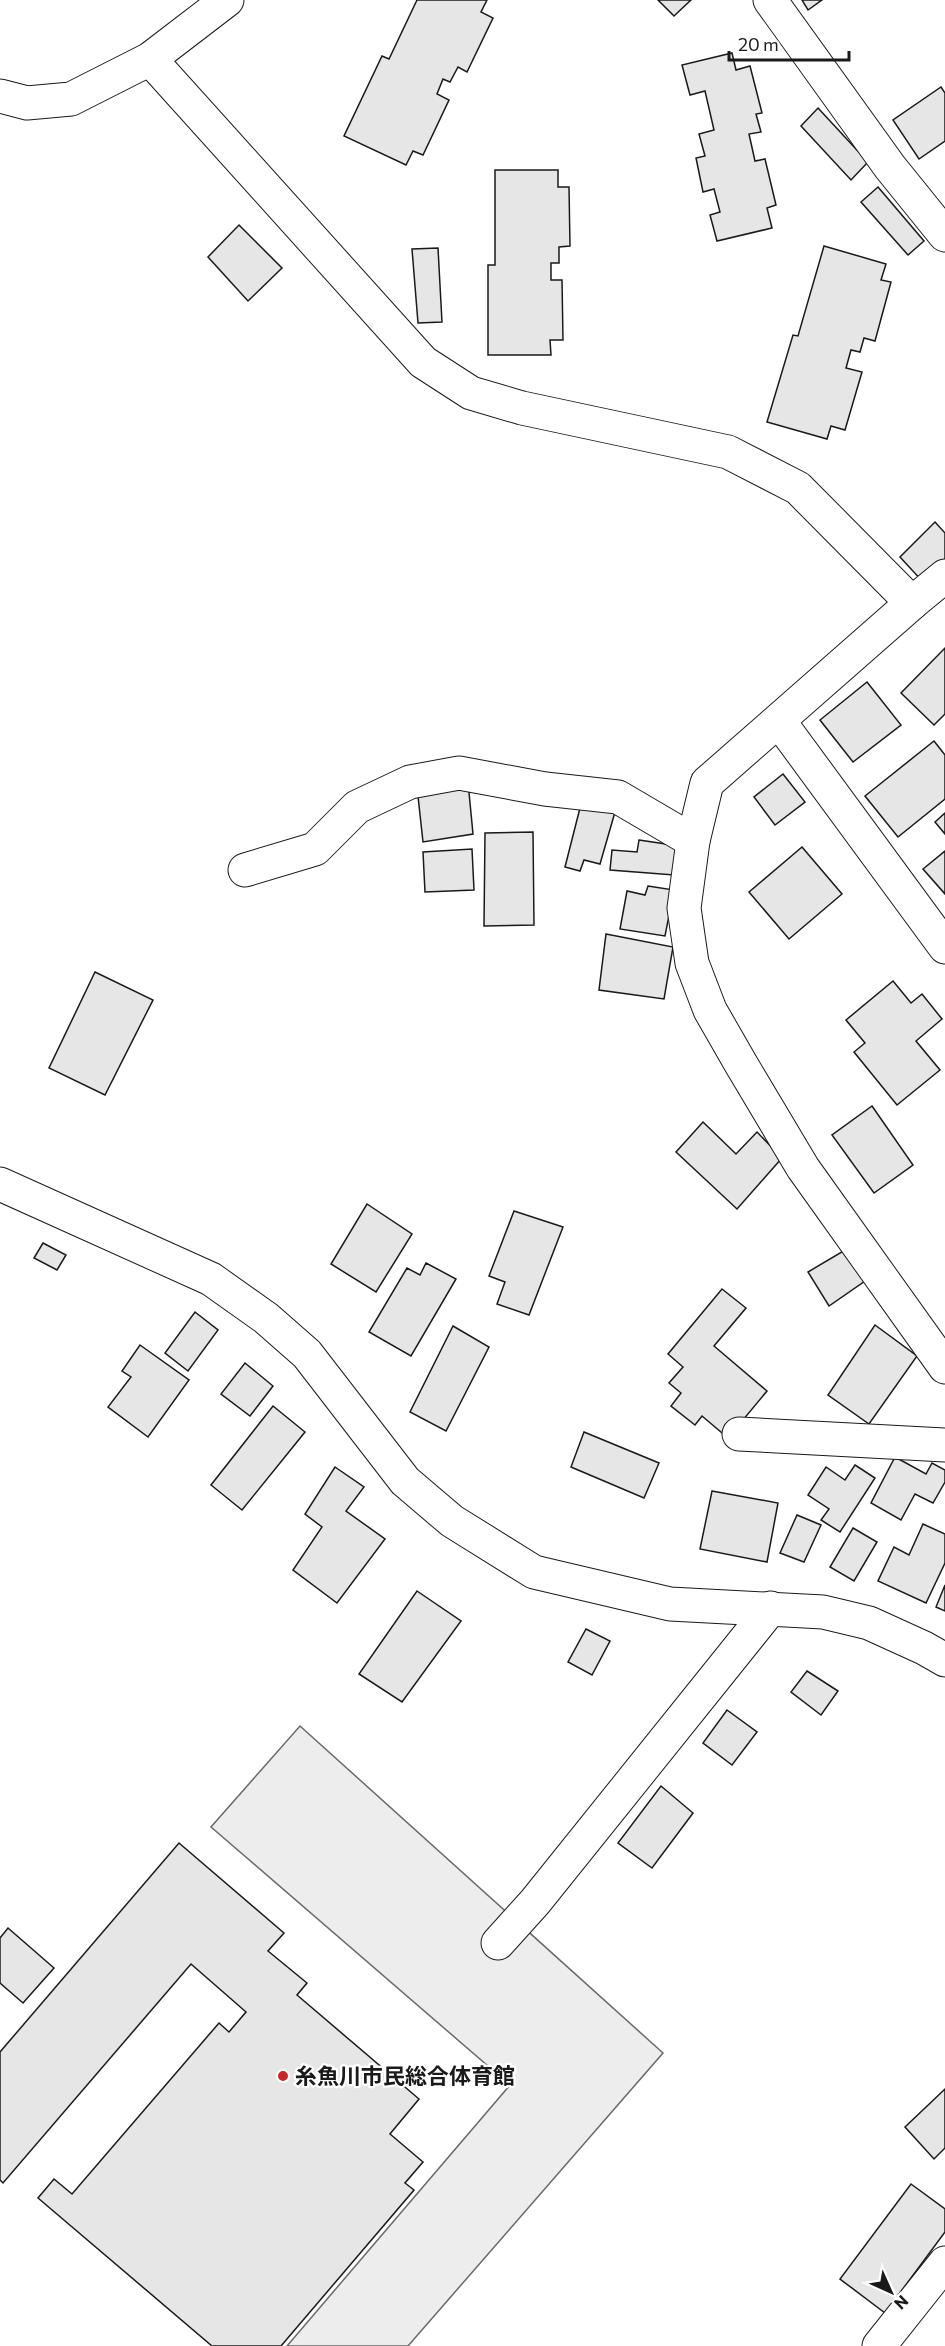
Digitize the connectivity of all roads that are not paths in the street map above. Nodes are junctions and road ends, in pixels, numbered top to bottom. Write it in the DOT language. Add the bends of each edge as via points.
graph roads {
  1 [pos="227,0"];
  2 [pos="770,0"];
  3 [pos="150,59"];
  4 [pos="0,96"];
  5 [pos="945,235"];
  6 [pos="945,576"];
  7 [pos="912,603"];
  8 [pos="779,722"];
  9 [pos="693,841"];
  10 [pos="245,870"];
  11 [pos="945,947"];
  12 [pos="0,1184"];
  13 [pos="945,1367"];
  14 [pos="740,1434"];
  15 [pos="945,1445"];
  16 [pos="771,1608"];
  17 [pos="945,1660"];
  18 [pos="498,1942"];
  19 [pos="945,2263"];
  20 [pos="879,2346"];
  1 -- 3 [label="street"];
  2 -- 5 [label="street" via="890,167"];
  3 -- 4 [label="street" via="70,99 27,103"];
  3 -- 7 [label="street" via="423,362 471,393 522,408 728,452 798,488"];
  6 -- 7 [label="street"];
  7 -- 8 [label="street"];
  8 -- 9 [label="street" via="707,783"];
  8 -- 11 [label="street"];
  9 -- 10 [label="street" via="618,797 459,773 410,782 357,807 315,849"];
  9 -- 13 [label="street" via="684,908 692,963 710,1010 803,1168"];
  12 -- 16 [label="street" via="211,1279 266,1318 307,1354 405,1481 452,1521 534,1572 670,1604"];
  14 -- 15 [label="street"];
  16 -- 17 [label="street" via="823,1612 869,1623"];
  16 -- 18 [label="street" via="535,1902"];
  19 -- 20 [label="street"];
}
